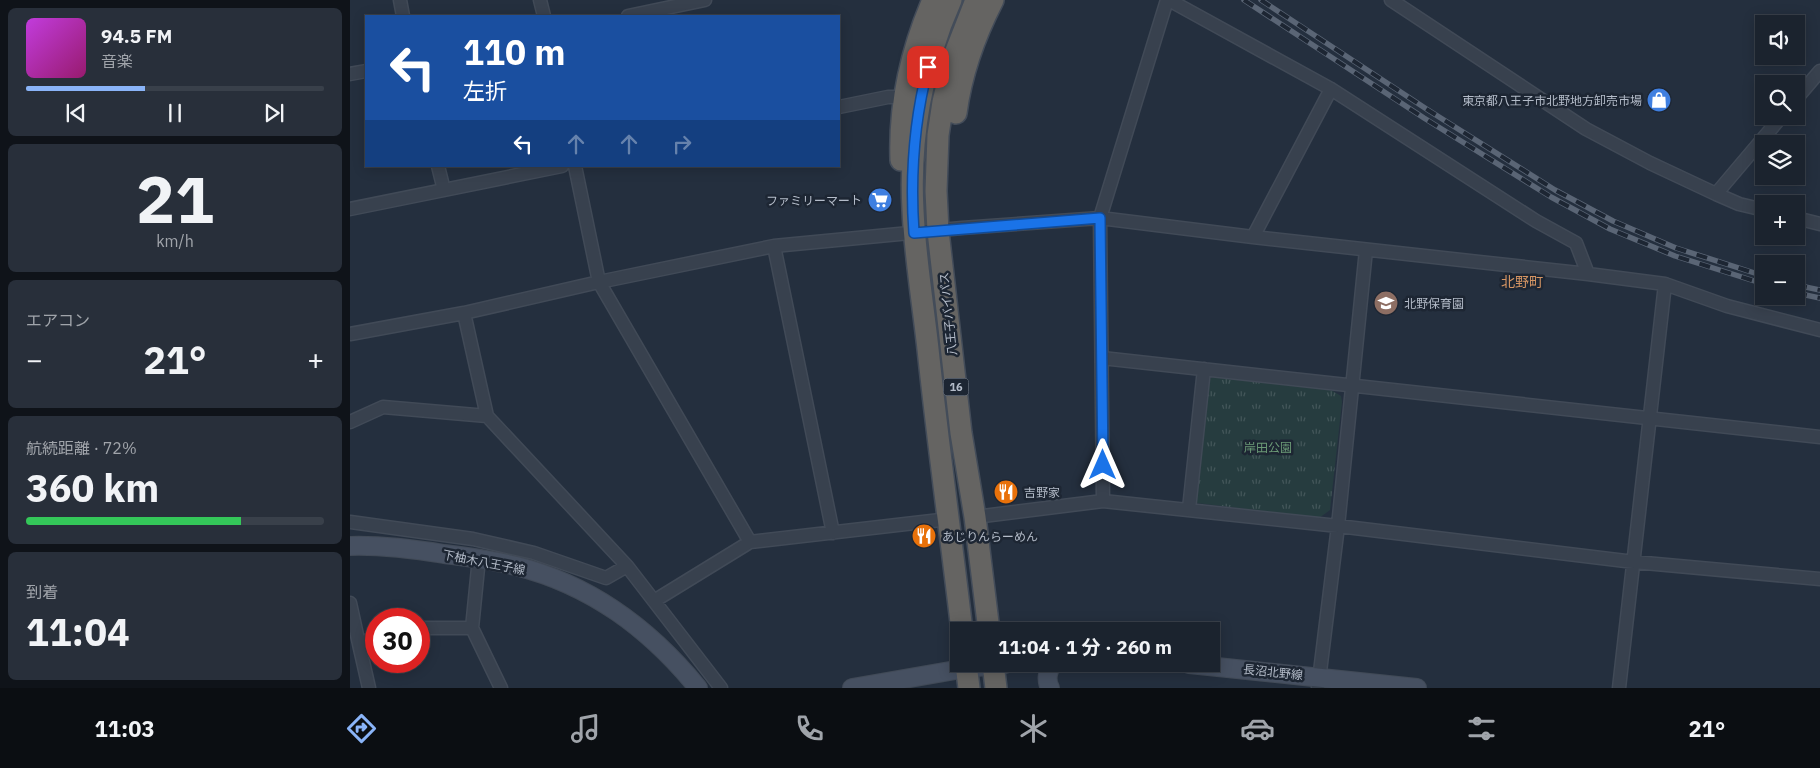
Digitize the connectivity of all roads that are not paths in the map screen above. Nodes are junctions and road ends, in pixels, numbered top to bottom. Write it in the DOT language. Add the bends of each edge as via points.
graph roads {
  1 [pos="400,0"];
  2 [pos="540,0"];
  3 [pos="706,0"];
  4 [pos="933,0"];
  5 [pos="951,0"];
  6 [pos="976,0"];
  7 [pos="993,0"];
  8 [pos="1168,0"];
  9 [pos="1390,0"];
  10 [pos="403,15"];
  11 [pos="544,15"];
  12 [pos="633,15"];
  13 [pos="365,71"];
  14 [pos="1820,71"];
  15 [pos="350,74"];
  16 [pos="1805,88"];
  17 [pos="1331,89"];
  18 [pos="904,97"];
  19 [pos="840,107"];
  20 [pos="1774,125"];
  21 [pos="438,167"];
  22 [pos="557,167"];
  23 [pos="575,167"];
  24 [pos="444,190"];
  25 [pos="1716,194"];
  26 [pos="1755,208"];
  27 [pos="350,209"];
  28 [pos="1100,218"];
  29 [pos="1805,220"];
  30 [pos="1820,224"];
  31 [pos="938,231"];
  32 [pos="914,233"];
  33 [pos="1253,237"];
  34 [pos="774,246"];
  35 [pos="1366,250"];
  36 [pos="1588,274"];
  37 [pos="599,282"];
  38 [pos="1665,284"];
  39 [pos="464,313"];
  40 [pos="1820,330"];
  41 [pos="350,334"];
  42 [pos="1102,358"];
  43 [pos="1204,369"];
  44 [pos="1353,385"];
  45 [pos="487,416"];
  46 [pos="1651,419"];
  47 [pos="350,422"];
  48 [pos="1820,438"];
  49 [pos="1103,501"];
  50 [pos="1189,509"];
  51 [pos="975,517"];
  52 [pos="949,520"];
  53 [pos="350,522"];
  54 [pos="1338,526"];
  55 [pos="833,533"];
  56 [pos="750,542"];
  57 [pos="350,546"];
  58 [pos="479,558"];
  59 [pos="1634,562"];
  60 [pos="627,566"];
  61 [pos="1820,579"];
  62 [pos="654,601"];
  63 [pos="350,603"];
  64 [pos="961,622"];
  65 [pos="988,622"];
  66 [pos="430,628"];
  67 [pos="472,628"];
  68 [pos="365,642"];
  69 [pos="359,644"];
  70 [pos="1220,669"];
  71 [pos="997,672"];
  72 [pos="1048,672"];
  73 [pos="967,673"];
  74 [pos="1319,683"];
  75 [pos="369,688"];
  76 [pos="501,688"];
  77 [pos="698,688"];
  78 [pos="721,688"];
  79 [pos="852,688"];
  80 [pos="996,688"];
  81 [pos="1050,688"];
  82 [pos="1417,688"];
  83 [pos="1619,688"];
  1 -- 10 [label="street"];
  2 -- 11 [label="street"];
  3 -- 12 [label="street"];
  4 -- 18 [label="highway"];
  5 -- 32 [label="highway, 八王子バイパス / 16" via="932,51 920,98 913,166"];
  6 -- 31 [label="highway, 八王子バイパス / 16" via="954,56 943,102 936,176"];
  7 -- 31 [label="highway" via="968,60 952,143 950,206"];
  8 -- 17 [label="street"];
  8 -- 28 [label="street"];
  9 -- 25 [label="street" via="1586,129 1650,164"];
  13 -- 15 [label="street"];
  14 -- 16 [label="street"];
  17 -- 33 [label="street"];
  17 -- 36 [label="street" via="1576,243"];
  18 -- 19 [label="street"];
  18 -- 32 [label="highway" via="900,132 902,194 904,210"];
  20 -- 25 [label="street"];
  21 -- 24 [label="street"];
  22 -- 24 [label="street"];
  23 -- 37 [label="street"];
  24 -- 27 [label="street"];
  25 -- 26 [label="street"];
  28 -- 31 [label="street"];
  28 -- 33 [label="street"];
  28 -- 42 [label="street"];
  29 -- 30 [label="street"];
  31 -- 32 [label="street"];
  31 -- 51 [label="highway, 八王子バイパス / 16" via="961,433"];
  32 -- 34 [label="street"];
  32 -- 52 [label="highway, 八王子バイパス / 16"];
  33 -- 35 [label="street"];
  34 -- 37 [label="street"];
  34 -- 55 [label="street"];
  35 -- 36 [label="street"];
  35 -- 44 [label="street"];
  36 -- 38 [label="street"];
  37 -- 39 [label="street"];
  37 -- 56 [label="street"];
  38 -- 40 [label="street" via="1727,306"];
  38 -- 46 [label="street"];
  39 -- 41 [label="street"];
  39 -- 45 [label="street"];
  42 -- 43 [label="street"];
  42 -- 49 [label="street"];
  43 -- 44 [label="street"];
  43 -- 50 [label="street"];
  44 -- 46 [label="street"];
  44 -- 54 [label="street"];
  45 -- 47 [label="street" via="383,408"];
  45 -- 60 [label="street"];
  46 -- 48 [label="street"];
  46 -- 59 [label="street"];
  49 -- 50 [label="street"];
  49 -- 51 [label="street"];
  50 -- 54 [label="street"];
  51 -- 65 [label="highway, 八王子バイパス / 16"];
  52 -- 55 [label="street"];
  52 -- 64 [label="highway, 八王子バイパス / 16"];
  53 -- 60 [label="street" via="473,538 534,553 606,578"];
  54 -- 59 [label="street"];
  54 -- 74 [label="street"];
  55 -- 56 [label="street"];
  56 -- 62 [label="street"];
  57 -- 58 [label="main road, 下柚木八王子線" via="382,545"];
  58 -- 67 [label="street"];
  58 -- 77 [label="main road, 下柚木八王子線" via="552,577 606,603 666,650"];
  59 -- 61 [label="street"];
  59 -- 83 [label="street"];
  60 -- 62 [label="street"];
  62 -- 78 [label="street"];
  63 -- 69 [label="street"];
  66 -- 67 [label="street"];
  67 -- 76 [label="street"];
  68 -- 69 [label="street"];
  69 -- 75 [label="street"];
  70 -- 74 [label="main road, 長沼北野線"];
  71 -- 80 [label="highway"];
  72 -- 81 [label="main road"];
  73 -- 79 [label="main road"];
  74 -- 82 [label="main road, 長沼北野線"];
}
